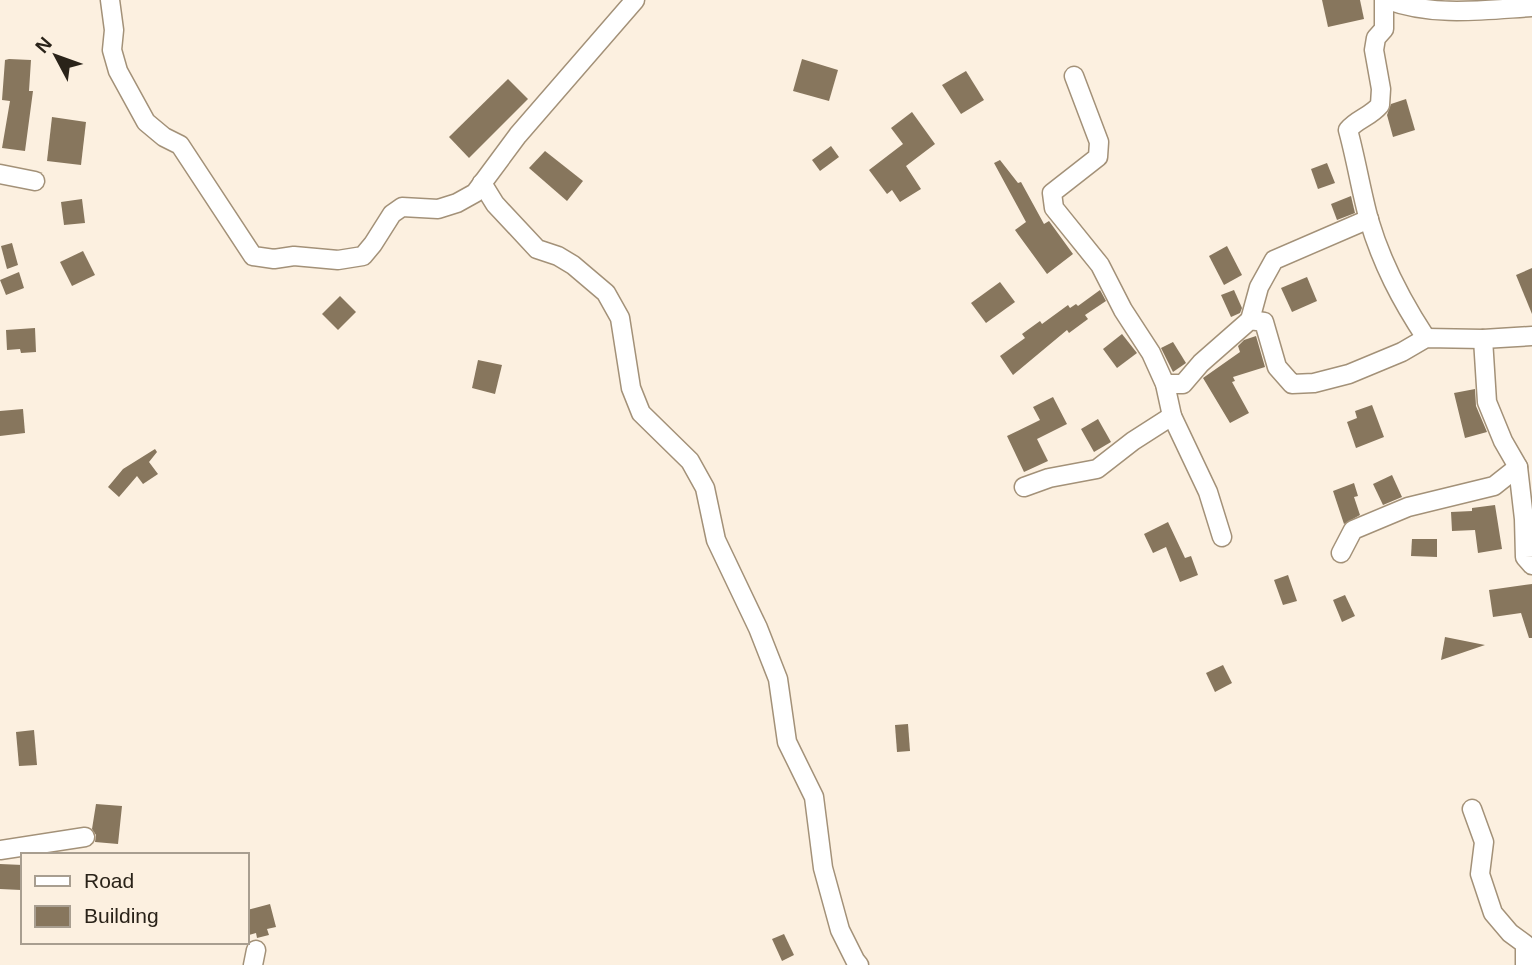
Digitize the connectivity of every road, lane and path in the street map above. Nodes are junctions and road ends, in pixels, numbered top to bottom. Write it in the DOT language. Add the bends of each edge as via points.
graph roads {
  1 [pos="110,0"];
  2 [pos="635,0"];
  3 [pos="1386,0"];
  4 [pos="1532,7"];
  5 [pos="1074,76"];
  6 [pos="0,174"];
  7 [pos="35,181"];
  8 [pos="482,183"];
  9 [pos="1369,219"];
  10 [pos="1250,320"];
  11 [pos="1532,336"];
  12 [pos="1426,338"];
  13 [pos="1483,339"];
  14 [pos="1165,384"];
  15 [pos="1172,416"];
  16 [pos="1518,467"];
  17 [pos="1024,487"];
  18 [pos="1222,537"];
  19 [pos="1341,553"];
  20 [pos="1532,565"];
  21 [pos="1472,809"];
  22 [pos="85,837"];
  23 [pos="0,850"];
  24 [pos="859,965"];
  25 [pos="1525,965"];
  1 -- 8 [label="street" via="112,50 118,71 146,122 180,145 253,256 338,260 363,256 391,214 402,207 438,209 475,193"];
  2 -- 8 [label="street"];
  3 -- 4 [label="street" via="1409,8 1461,11"];
  3 -- 9 [label="street" via="1384,29 1374,50 1380,105 1348,130"];
  5 -- 14 [label="street" via="1099,142 1098,157 1052,193 1054,208 1100,265"];
  6 -- 7 [label="street"];
  8 -- 24 [label="street" via="537,249 566,261 606,293 620,318 631,388 641,413 690,461 705,488 716,540 778,679 787,742 814,797 823,869 840,930"];
  9 -- 10 [label="street" via="1274,260 1259,287"];
  9 -- 12 [label="street" via="1399,296"];
  10 -- 12 [label="street" via="1264,321 1277,368 1292,384 1349,374"];
  10 -- 14 [label="street" via="1183,384"];
  11 -- 13 [label="street"];
  12 -- 13 [label="street"];
  13 -- 16 [label="street" via="1486,402"];
  14 -- 15 [label="street"];
  15 -- 17 [label="street" via="1097,469"];
  15 -- 18 [label="street" via="1208,492"];
  16 -- 19 [label="street" via="1494,486 1408,507 1353,530"];
  16 -- 20 [label="street" via="1525,557"];
  21 -- 25 [label="street" via="1484,842 1480,874 1493,913 1525,944"];
  22 -- 23 [label="street"];
}
